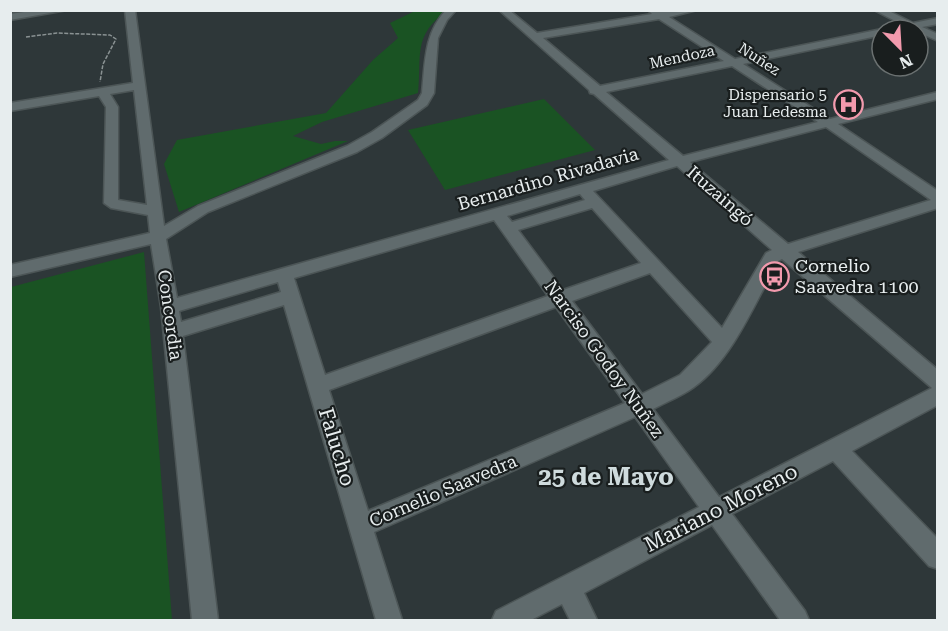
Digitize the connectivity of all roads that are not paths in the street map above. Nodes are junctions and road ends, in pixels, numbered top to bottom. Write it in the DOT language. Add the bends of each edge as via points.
graph roads {
  1 [pos="63,10"];
  2 [pos="130,10"];
  3 [pos="452,10"];
  4 [pos="503,10"];
  5 [pos="693,10"];
  6 [pos="878,10"];
  7 [pos="656,13"];
  8 [pos="10,17"];
  9 [pos="894,18"];
  10 [pos="870,34"];
  11 [pos="533,37"];
  12 [pos="733,62"];
  13 [pos="139,86"];
  14 [pos="594,91"];
  15 [pos="103,92"];
  16 [pos="938,95"];
  17 [pos="10,107"];
  18 [pos="828,123"];
  19 [pos="680,161"];
  20 [pos="583,189"];
  21 [pos="938,198"];
  22 [pos="595,202"];
  23 [pos="938,203"];
  24 [pos="155,211"];
  25 [pos="503,221"];
  26 [pos="158,237"];
  27 [pos="783,251"];
  28 [pos="652,265"];
  29 [pos="10,271"];
  30 [pos="284,274"];
  31 [pos="291,296"];
  32 [pos="560,298"];
  33 [pos="170,307"];
  34 [pos="173,332"];
  35 [pos="723,342"];
  36 [pos="938,382"];
  37 [pos="318,386"];
  38 [pos="938,394"];
  39 [pos="639,406"];
  40 [pos="836,449"];
  41 [pos="717,510"];
  42 [pos="361,526"];
  43 [pos="938,558"];
  44 [pos="567,588"];
  45 [pos="205,621"];
  46 [pos="389,621"];
  47 [pos="505,621"];
  48 [pos="584,621"];
  49 [pos="796,621"];
  1 -- 8 [label="street"];
  2 -- 13 [label="street, Concordia"];
  3 -- 26 [label="street" via="432,38 428,93 423,102 352,149 203,209"];
  4 -- 11 [label="street, Ituzaingó"];
  5 -- 7 [label="street"];
  6 -- 9 [label="street"];
  7 -- 11 [label="street"];
  7 -- 12 [label="street, Nuñez"];
  10 -- 12 [label="street, Mendoza"];
  11 -- 14 [label="street, Ituzaingó"];
  12 -- 14 [label="street, Mendoza"];
  12 -- 18 [label="street, Nuñez"];
  13 -- 15 [label="street"];
  13 -- 24 [label="street, Concordia"];
  14 -- 19 [label="street, Ituzaingó"];
  15 -- 17 [label="street"];
  15 -- 24 [label="street" via="112,107 111,203"];
  16 -- 18 [label="street, Bernardino Rivadavia"];
  18 -- 19 [label="street, Bernardino Rivadavia"];
  18 -- 21 [label="street, Nuñez"];
  19 -- 20 [label="street, Bernardino Rivadavia"];
  19 -- 27 [label="street, Ituzaingó"];
  20 -- 22 [label="street"];
  20 -- 25 [label="street, Bernardino Rivadavia"];
  22 -- 25 [label="street"];
  22 -- 28 [label="street"];
  23 -- 27 [label="street, Cornelio Saavedra"];
  24 -- 26 [label="street, Concordia"];
  25 -- 30 [label="street, Bernardino Rivadavia"];
  25 -- 32 [label="street, Narciso Godoy Nuñez"];
  26 -- 29 [label="street"];
  26 -- 33 [label="street, Concordia"];
  27 -- 35 [label="street, Cornelio Saavedra" via="772,257"];
  27 -- 36 [label="street, Ituzaingó"];
  28 -- 32 [label="street"];
  28 -- 35 [label="street"];
  30 -- 31 [label="street, Falucho"];
  30 -- 33 [label="street, Bernardino Rivadavia"];
  31 -- 34 [label="street"];
  31 -- 37 [label="street, Falucho"];
  32 -- 37 [label="street"];
  32 -- 39 [label="street, Narciso Godoy Nuñez"];
  33 -- 34 [label="street, Concordia"];
  34 -- 45 [label="street, Concordia"];
  35 -- 39 [label="street, Cornelio Saavedra" via="687,381"];
  37 -- 42 [label="street, Falucho"];
  38 -- 40 [label="street, Mariano Moreno"];
  39 -- 41 [label="street, Narciso Godoy Nuñez"];
  39 -- 42 [label="street, Cornelio Saavedra"];
  40 -- 41 [label="street, Mariano Moreno"];
  40 -- 43 [label="street"];
  41 -- 44 [label="street, Mariano Moreno"];
  41 -- 49 [label="street, Narciso Godoy Nuñez"];
  42 -- 46 [label="street, Falucho"];
  44 -- 47 [label="street, Mariano Moreno"];
  44 -- 48 [label="street"];
}
